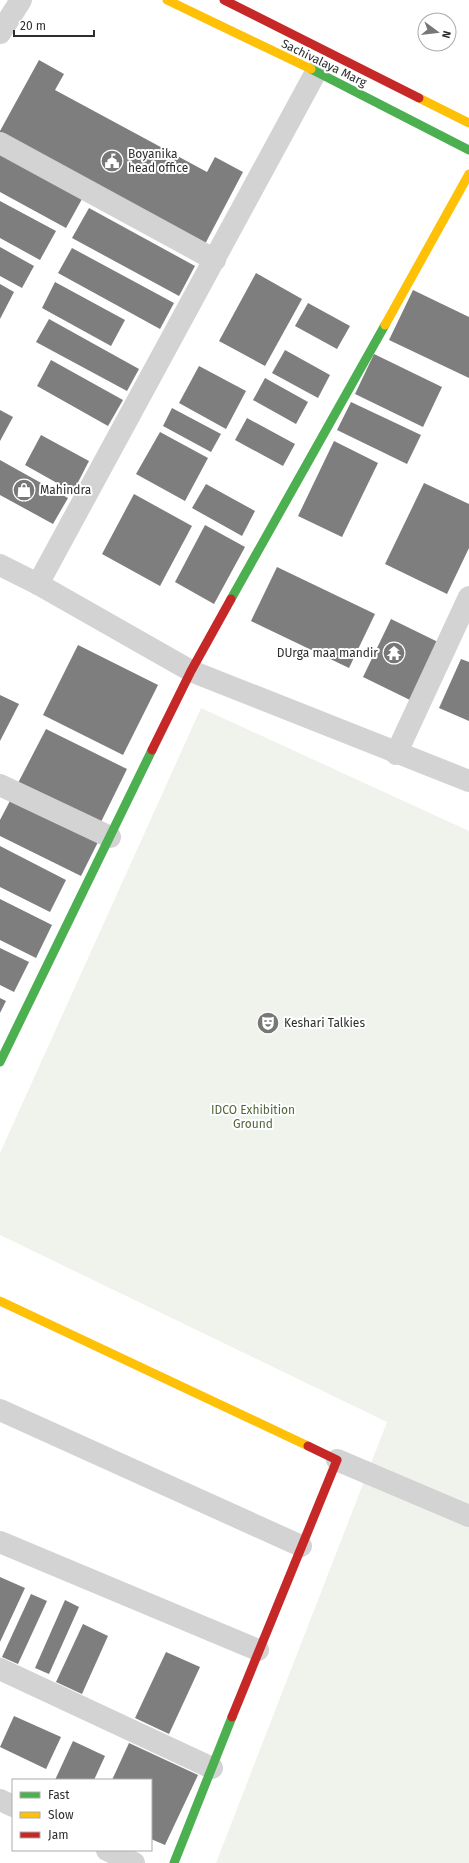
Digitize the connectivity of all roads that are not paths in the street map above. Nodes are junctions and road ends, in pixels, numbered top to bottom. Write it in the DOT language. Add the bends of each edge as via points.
graph roads {
  1 [pos="21,0"];
  2 [pos="167,0"];
  3 [pos="224,0"];
  4 [pos="0,33"];
  5 [pos="316,72"];
  6 [pos="469,123"];
  7 [pos="0,143"];
  8 [pos="469,150"];
  9 [pos="469,174"];
  10 [pos="215,260"];
  11 [pos="0,565"];
  12 [pos="38,584"];
  13 [pos="469,597"];
  14 [pos="191,671"];
  15 [pos="396,754"];
  16 [pos="469,782"];
  17 [pos="0,785"];
  18 [pos="110,837"];
  19 [pos="6,1037"];
  20 [pos="0,1062"];
  21 [pos="0,1301"];
  22 [pos="0,1410"];
  23 [pos="337,1460"];
  24 [pos="469,1516"];
  25 [pos="0,1542"];
  26 [pos="301,1546"];
  27 [pos="258,1650"];
  28 [pos="0,1669"];
  29 [pos="212,1768"];
  30 [pos="0,1800"];
  31 [pos="12,1806"];
  32 [pos="109,1851"];
  33 [pos="134,1863"];
  34 [pos="174,1863"];
  1 -- 4 [label="street"];
  2 -- 5 [label="street, Sachivalaya Marg"];
  3 -- 6 [label="street, Sachivalaya Marg"];
  5 -- 8 [label="street, Sachivalaya Marg"];
  5 -- 10 [label="street"];
  7 -- 10 [label="street"];
  9 -- 14 [label="street"];
  10 -- 12 [label="street"];
  11 -- 12 [label="street"];
  12 -- 14 [label="street"];
  13 -- 15 [label="street"];
  14 -- 15 [label="street"];
  14 -- 18 [label="street"];
  15 -- 16 [label="street"];
  17 -- 18 [label="street"];
  18 -- 19 [label="street"];
  19 -- 20 [label="street"];
  21 -- 23 [label="street"];
  22 -- 26 [label="street"];
  23 -- 24 [label="street"];
  23 -- 26 [label="street"];
  25 -- 27 [label="street"];
  26 -- 27 [label="street"];
  27 -- 29 [label="street"];
  28 -- 29 [label="street"];
  29 -- 34 [label="street"];
  30 -- 31 [label="street"];
  32 -- 33 [label="street"];
}
